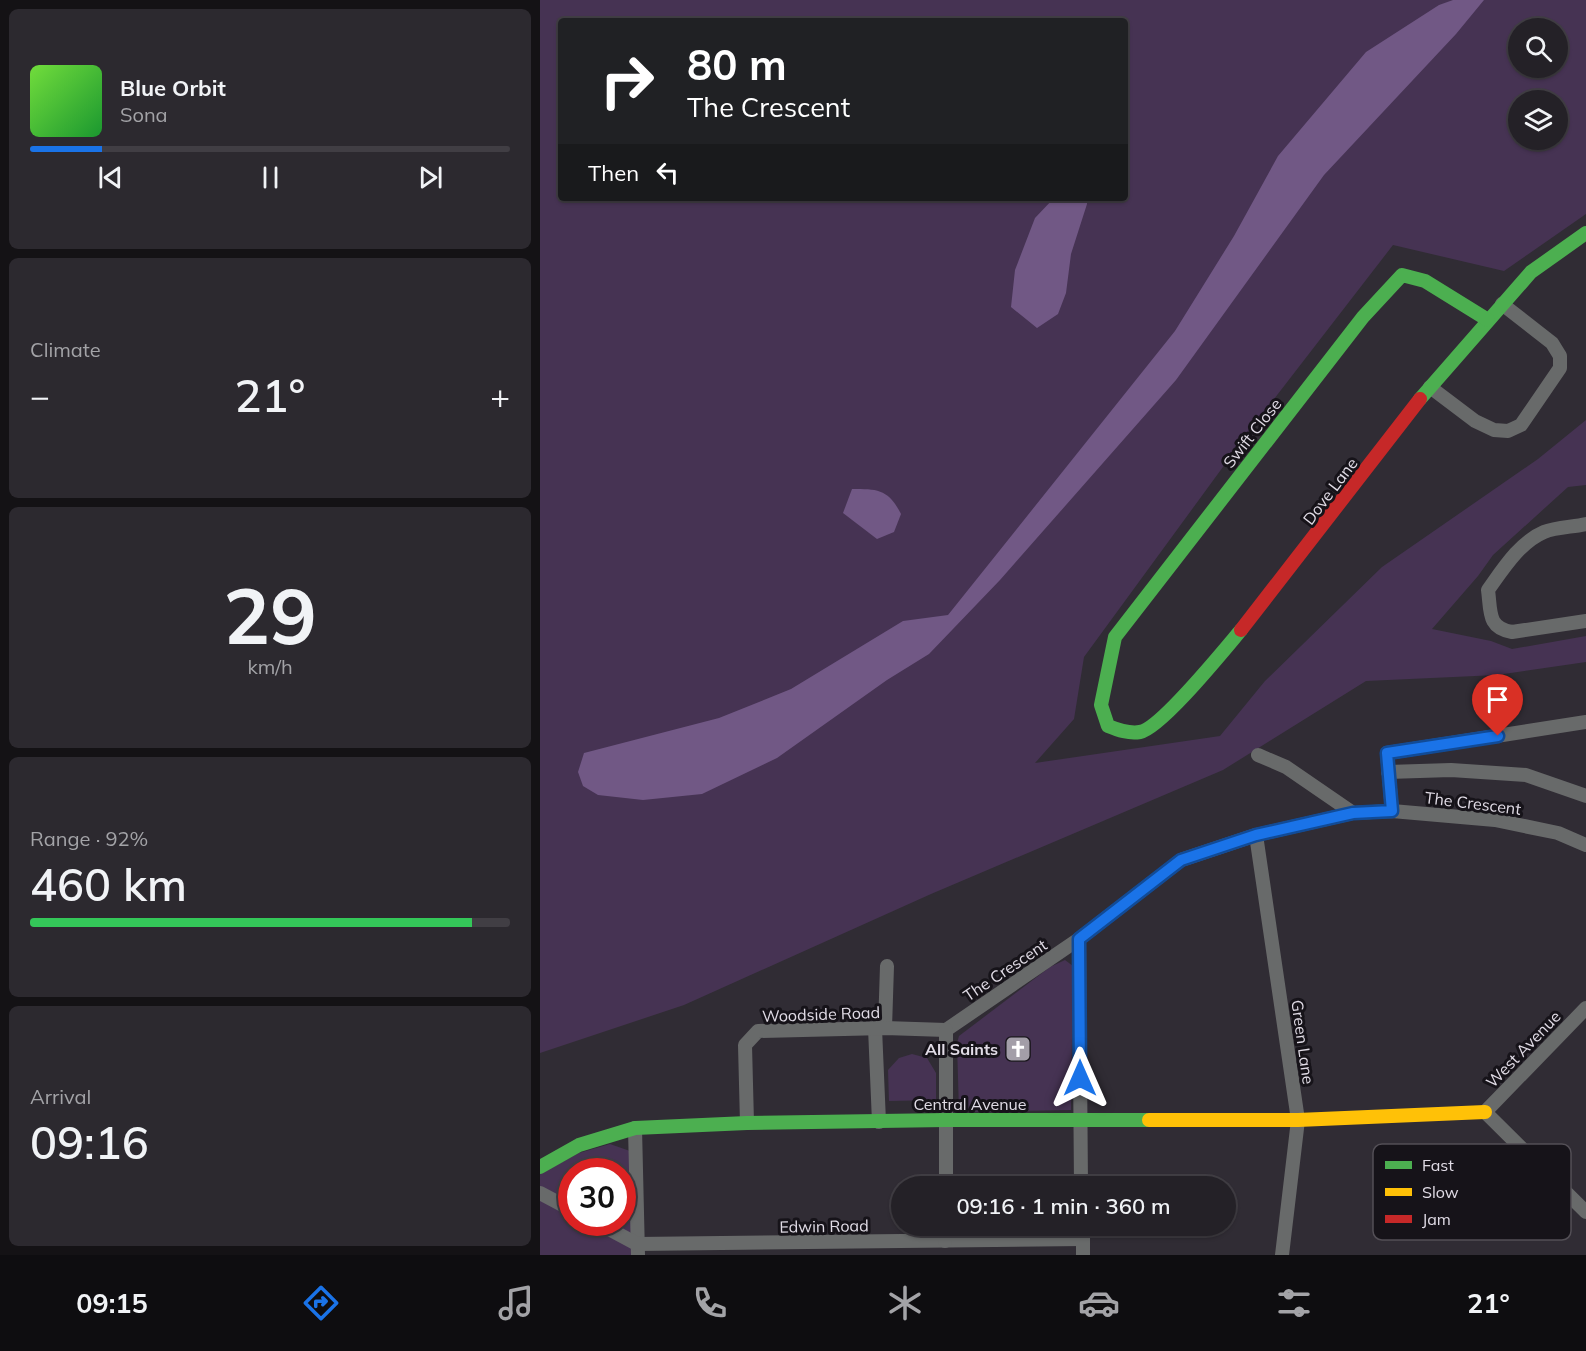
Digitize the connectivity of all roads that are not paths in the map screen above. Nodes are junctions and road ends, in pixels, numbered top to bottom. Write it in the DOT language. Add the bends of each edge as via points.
graph roads {
  1 [pos="1586,233"];
  2 [pos="1502,304"];
  3 [pos="1488,320"];
  4 [pos="1430,387"];
  5 [pos="1586,524"];
  6 [pos="1586,621"];
  7 [pos="1101,705"];
  8 [pos="1586,722"];
  9 [pos="1258,754"];
  10 [pos="1388,772"];
  11 [pos="1586,796"];
  12 [pos="1392,811"];
  13 [pos="1353,813"];
  14 [pos="1256,835"];
  15 [pos="1586,845"];
  16 [pos="1079,939"];
  17 [pos="887,966"];
  18 [pos="1586,1008"];
  19 [pos="880,1028"];
  20 [pos="946,1030"];
  21 [pos="1485,1112"];
  22 [pos="946,1120"];
  23 [pos="1080,1120"];
  24 [pos="1298,1120"];
  25 [pos="879,1122"];
  26 [pos="747,1123"];
  27 [pos="636,1128"];
  28 [pos="1517,1144"];
  29 [pos="540,1167"];
  30 [pos="946,1176"];
  31 [pos="1082,1176"];
  32 [pos="540,1193"];
  33 [pos="1571,1197"];
  34 [pos="558,1203"];
  35 [pos="1586,1212"];
  36 [pos="617,1236"];
  37 [pos="945,1236"];
  38 [pos="1022,1236"];
  39 [pos="1083,1236"];
  40 [pos="945,1241"];
  41 [pos="917,1248"];
  42 [pos="638,1250"];
  43 [pos="1083,1255"];
  44 [pos="1282,1255"];
  1 -- 2 [label="street, Dove Lane" via="1531,272"];
  2 -- 3 [label="street, Dove Lane"];
  2 -- 4 [label="street" via="1552,343 1560,356 1560,368 1521,425 1508,431 1494,430 1475,421"];
  3 -- 4 [label="street, Dove Lane"];
  3 -- 7 [label="street, Swift Close" via="1425,281 1402,275 1363,317 1115,637"];
  4 -- 7 [label="street, Dove Lane" via="1255,615 1165,716 1141,732 1121,731 1108,726"];
  5 -- 6 [label="street" via="1545,531 1531,540 1505,565 1488,590 1492,621 1502,631 1512,633"];
  8 -- 10 [label="street" via="1387,753"];
  9 -- 13 [label="street" via="1286,767"];
  10 -- 11 [label="street" via="1451,770 1526,776"];
  10 -- 12 [label="street"];
  12 -- 13 [label="street, The Crescent"];
  12 -- 15 [label="street, The Crescent" via="1495,820 1558,833"];
  13 -- 14 [label="street, The Crescent"];
  14 -- 16 [label="street, The Crescent" via="1181,860"];
  14 -- 24 [label="street, Green Lane"];
  16 -- 20 [label="street, The Crescent"];
  16 -- 23 [label="street"];
  17 -- 19 [label="street"];
  18 -- 21 [label="street, West Avenue"];
  19 -- 20 [label="street, Woodside Road"];
  19 -- 25 [label="street"];
  19 -- 26 [label="street, Woodside Road" via="758,1031 745,1045"];
  20 -- 22 [label="street"];
  21 -- 24 [label="street, Central Avenue"];
  21 -- 28 [label="street"];
  22 -- 23 [label="street, Central Avenue"];
  22 -- 25 [label="street, Central Avenue"];
  22 -- 30 [label="street"];
  23 -- 24 [label="street, Central Avenue"];
  23 -- 31 [label="street"];
  24 -- 44 [label="street, Green Lane"];
  25 -- 26 [label="street, Central Avenue"];
  26 -- 27 [label="street, Central Avenue"];
  27 -- 29 [label="street, Central Avenue" via="579,1145"];
  27 -- 42 [label="street"];
  32 -- 34 [label="street"];
  33 -- 35 [label="street"];
  36 -- 42 [label="street"];
  37 -- 40 [label="street"];
  38 -- 40 [label="street, Edwin Road"];
  39 -- 43 [label="street"];
  40 -- 41 [label="street, Edwin Road"];
  41 -- 42 [label="street, Edwin Road"];
}
